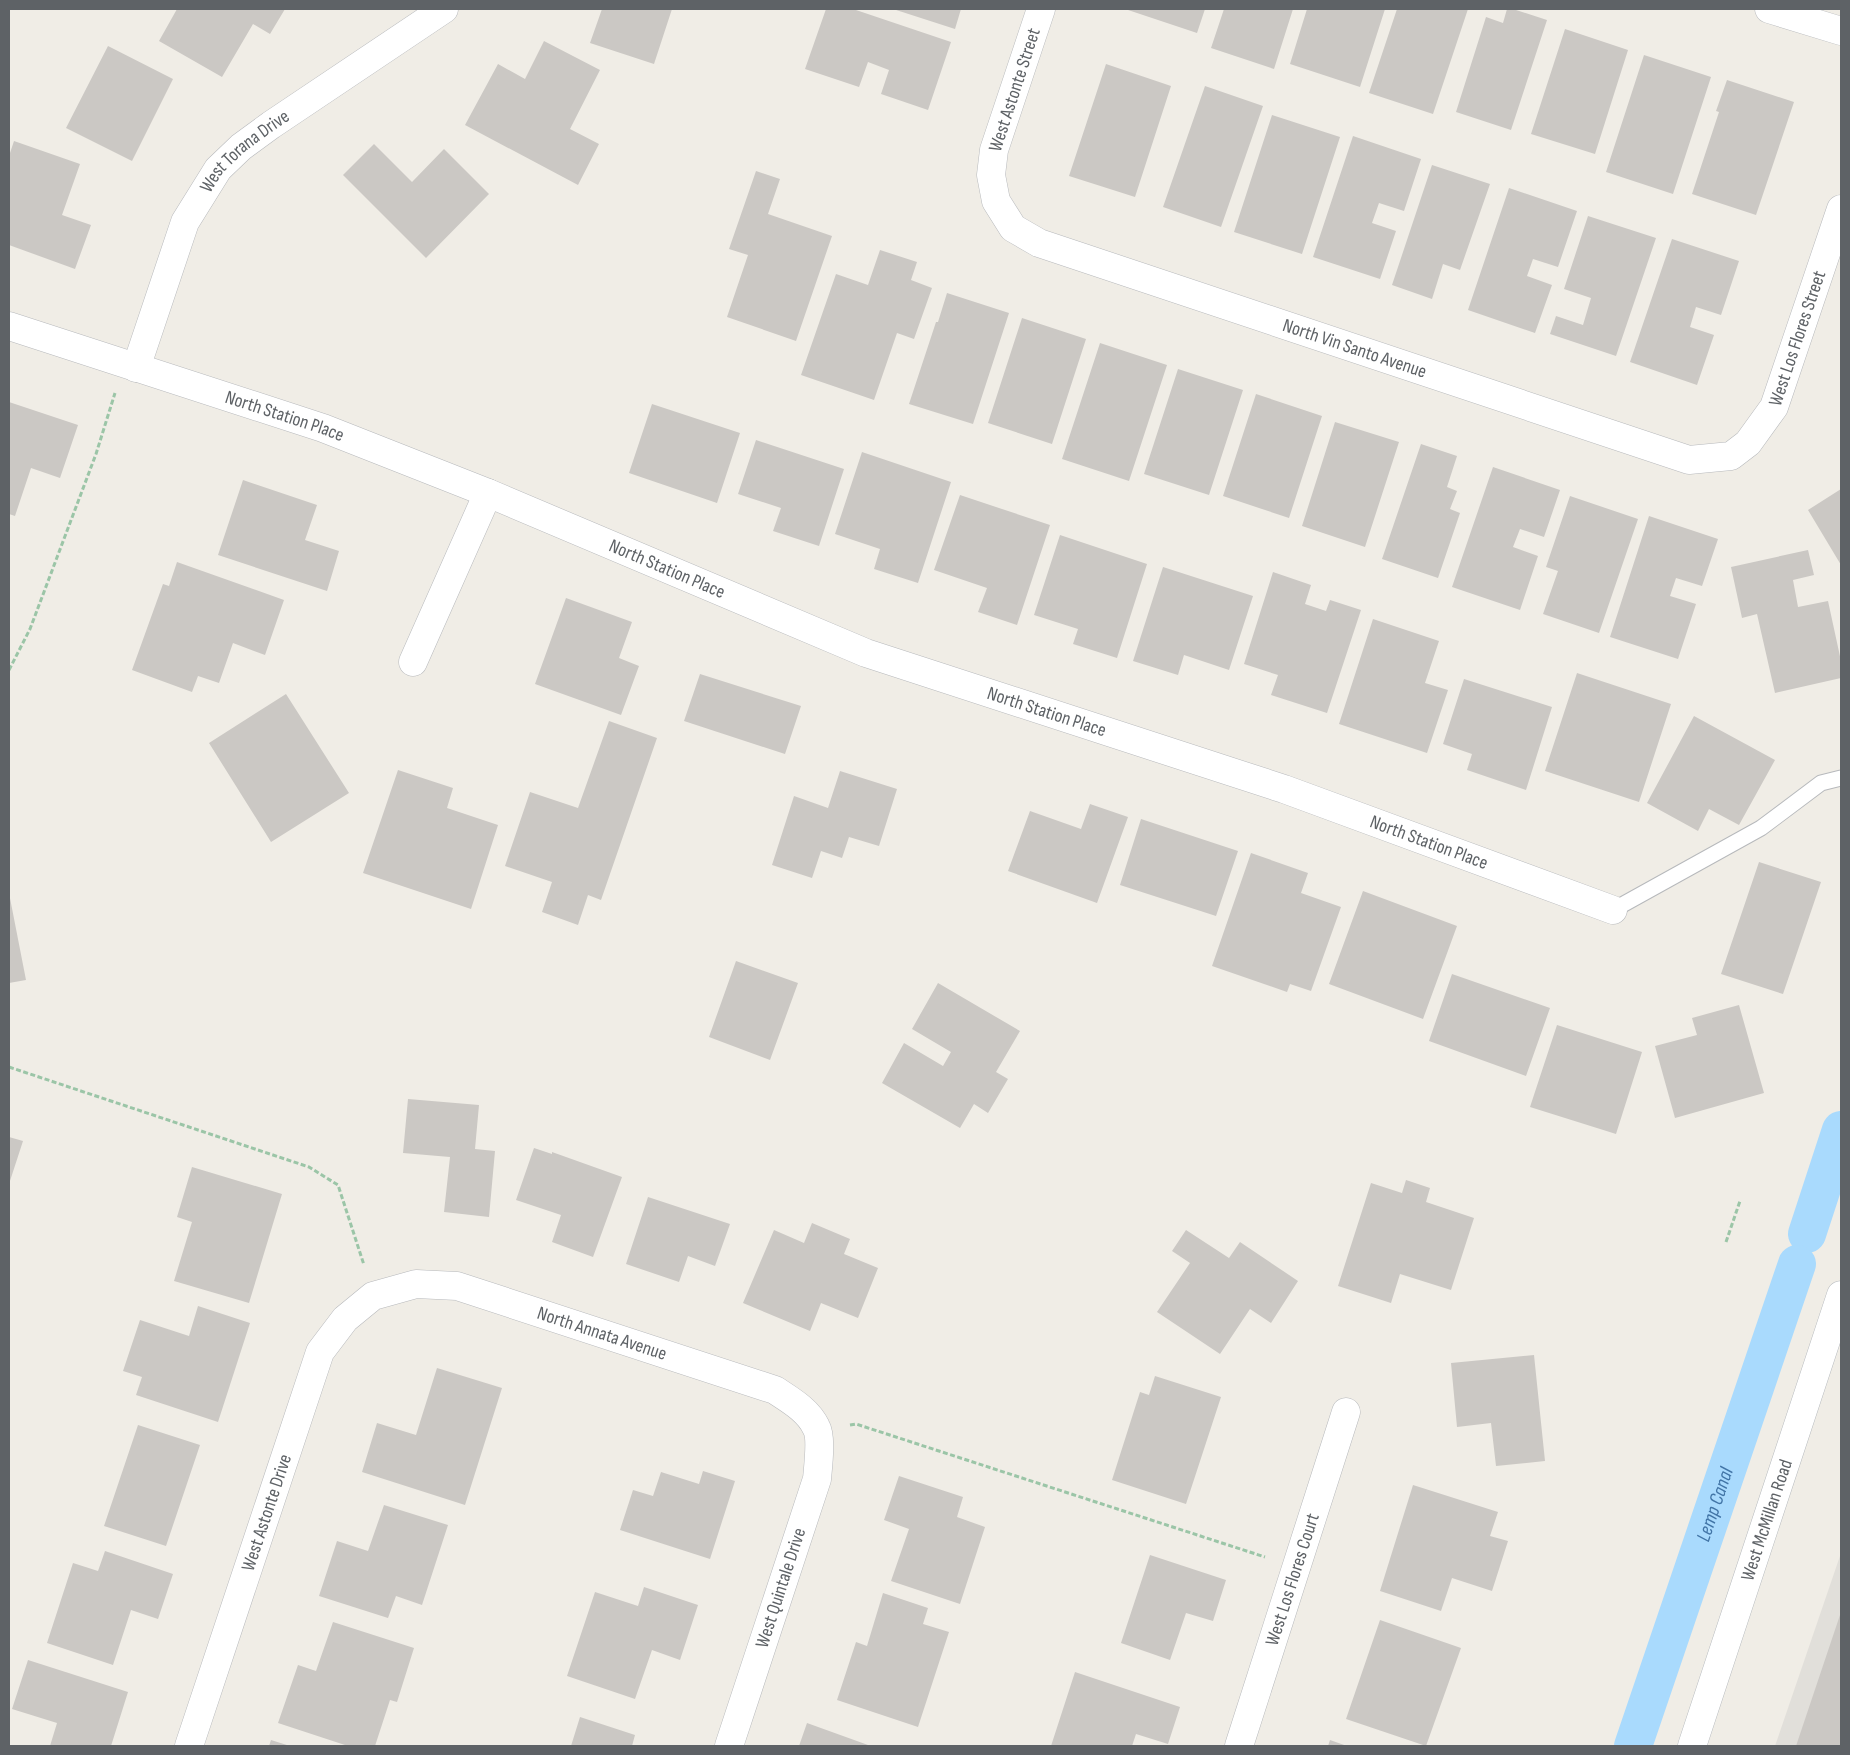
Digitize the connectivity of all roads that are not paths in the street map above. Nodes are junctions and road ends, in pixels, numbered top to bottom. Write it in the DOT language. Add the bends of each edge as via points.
graph roads {
  1 [pos="444,9"];
  2 [pos="1041,9"];
  3 [pos="1769,9"];
  4 [pos="1841,31"];
  5 [pos="996,201"];
  6 [pos="1841,209"];
  7 [pos="9,326"];
  8 [pos="136,368"];
  9 [pos="1731,456"];
  10 [pos="488,494"];
  11 [pos="413,662"];
  12 [pos="1841,778"];
  13 [pos="1613,910"];
  14 [pos="1841,1295"];
  15 [pos="373,1296"];
  16 [pos="1346,1412"];
  17 [pos="817,1428"];
  18 [pos="189,1746"];
  19 [pos="729,1746"];
  20 [pos="1239,1746"];
  21 [pos="1692,1746"];
  1 -- 8 [label="street, West Torana Drive" via="271,125 240,147 218,169 184,222"];
  2 -- 5 [label="street, West Astonte Street" via="994,150 991,176"];
  3 -- 4 [label="street"];
  5 -- 9 [label="street, North Vin Santo Avenue" via="1013,228 1039,243 1689,460"];
  6 -- 9 [label="street, West Los Flores Street" via="1774,407 1748,444"];
  7 -- 8 [label="street, North Station Place"];
  8 -- 10 [label="street, North Station Place" via="323,428"];
  10 -- 11 [label="street"];
  10 -- 13 [label="street, North Station Place" via="866,654 1284,789"];
  12 -- 13 [label="lane" via="1821,783 1761,828"];
  14 -- 21 [label="street, West McMillan Road"];
  15 -- 17 [label="street, North Annata Avenue" via="416,1284 457,1286 775,1390 800,1407"];
  15 -- 18 [label="street, West Astonte Drive" via="345,1319 320,1352"];
  16 -- 20 [label="street, West Los Flores Court"];
  17 -- 19 [label="street, West Quintale Drive" via="817,1479"];
}
